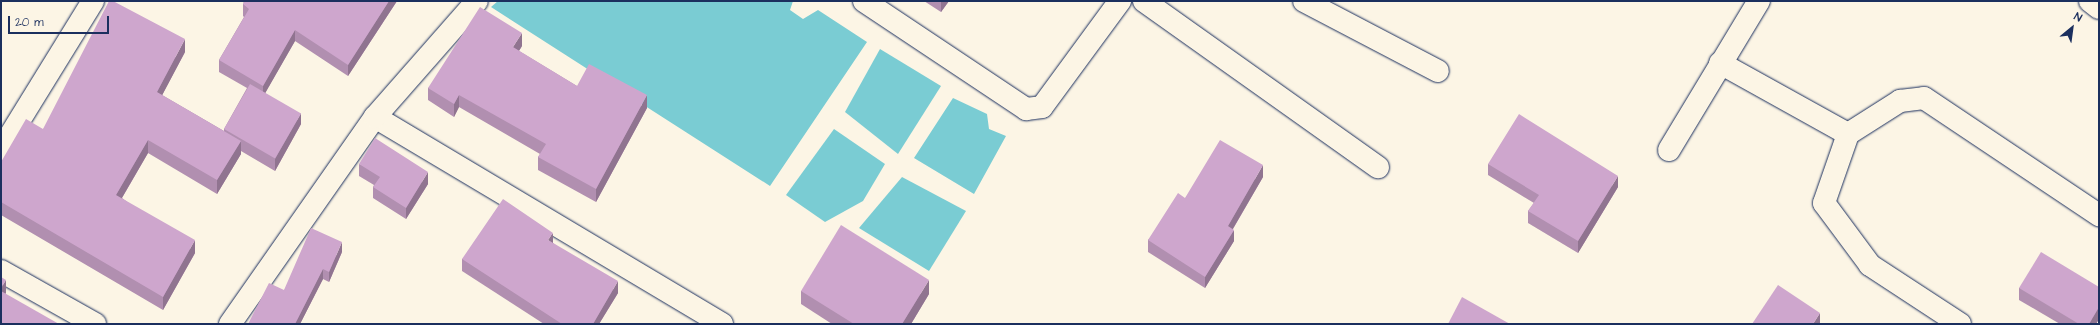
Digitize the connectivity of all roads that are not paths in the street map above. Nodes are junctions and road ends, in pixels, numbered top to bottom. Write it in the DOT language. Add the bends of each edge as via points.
graph roads {
  1 [pos="93,1"];
  2 [pos="477,1"];
  3 [pos="864,1"];
  4 [pos="1120,1"];
  5 [pos="1144,1"];
  6 [pos="1304,1"];
  7 [pos="1759,1"];
  8 [pos="2090,1"];
  9 [pos="2099,8"];
  10 [pos="1720,63"];
  11 [pos="1438,71"];
  12 [pos="375,117"];
  13 [pos="1848,134"];
  14 [pos="1,150"];
  15 [pos="1669,150"];
  16 [pos="1378,167"];
  17 [pos="2099,214"];
  18 [pos="1,271"];
  19 [pos="95,324"];
  20 [pos="230,324"];
  21 [pos="722,324"];
  22 [pos="1960,324"];
  1 -- 14 [label="street"];
  2 -- 12 [label="street"];
  3 -- 4 [label="street" via="1026,109 1042,107"];
  5 -- 16 [label="street"];
  6 -- 11 [label="street"];
  7 -- 10 [label="street"];
  8 -- 9 [label="street"];
  10 -- 13 [label="street"];
  10 -- 15 [label="street"];
  12 -- 20 [label="street"];
  12 -- 21 [label="street"];
  13 -- 17 [label="street" via="1900,101 1924,98"];
  13 -- 22 [label="street" via="1824,203 1870,265"];
  18 -- 19 [label="street"];
}
